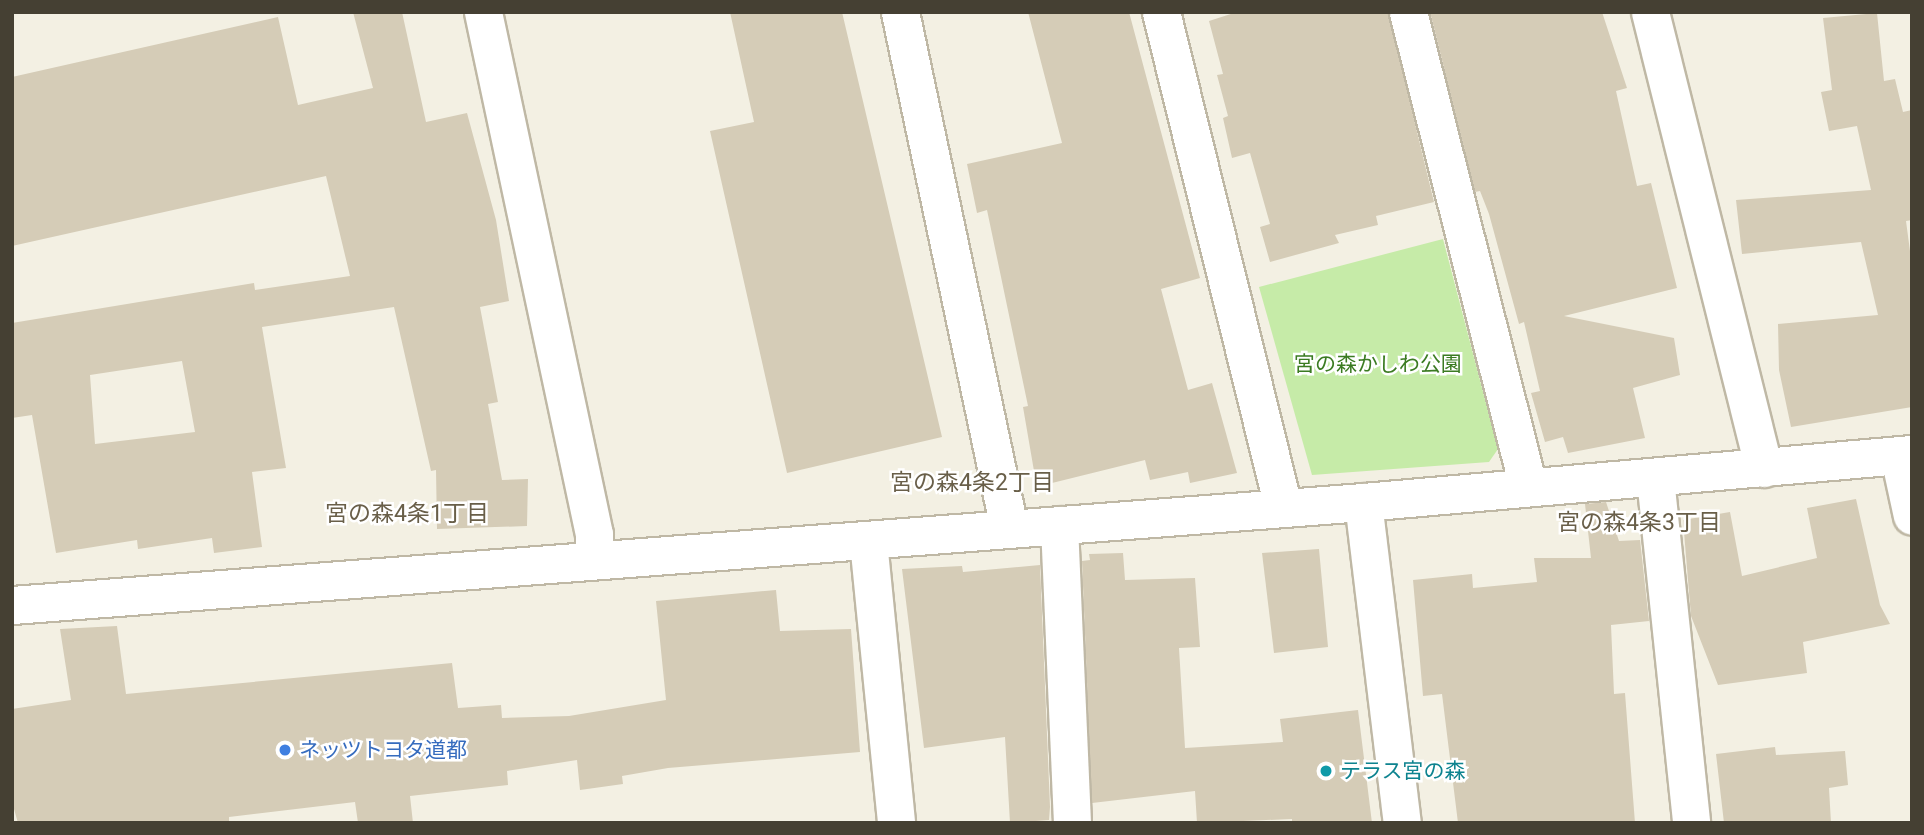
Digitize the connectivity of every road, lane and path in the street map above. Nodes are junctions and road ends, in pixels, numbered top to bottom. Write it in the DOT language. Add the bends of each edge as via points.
graph roads {
  1 [pos="483,12"];
  2 [pos="900,12"];
  3 [pos="1161,12"];
  4 [pos="1408,12"];
  5 [pos="1650,12"];
  6 [pos="1906,455"];
  7 [pos="1764,468"];
  8 [pos="1656,478"];
  9 [pos="1528,486"];
  10 [pos="1363,502"];
  11 [pos="1283,507"];
  12 [pos="1912,516"];
  13 [pos="1059,525"];
  14 [pos="1009,528"];
  15 [pos="868,541"];
  16 [pos="594,559"];
  17 [pos="12,605"];
  18 [pos="896,823"];
  19 [pos="1072,823"];
  20 [pos="1402,823"];
  21 [pos="1691,823"];
  1 -- 16 [label="street" via="594,534"];
  2 -- 14 [label="street"];
  3 -- 11 [label="street"];
  4 -- 9 [label="street"];
  5 -- 7 [label="street"];
  6 -- 7 [label="street"];
  6 -- 12 [label="street"];
  7 -- 8 [label="street"];
  8 -- 9 [label="street"];
  8 -- 21 [label="street"];
  9 -- 10 [label="street"];
  10 -- 11 [label="street"];
  10 -- 20 [label="street"];
  11 -- 13 [label="street"];
  13 -- 14 [label="street"];
  13 -- 19 [label="street"];
  14 -- 15 [label="street"];
  15 -- 16 [label="street"];
  15 -- 18 [label="street"];
  16 -- 17 [label="street"];
}
